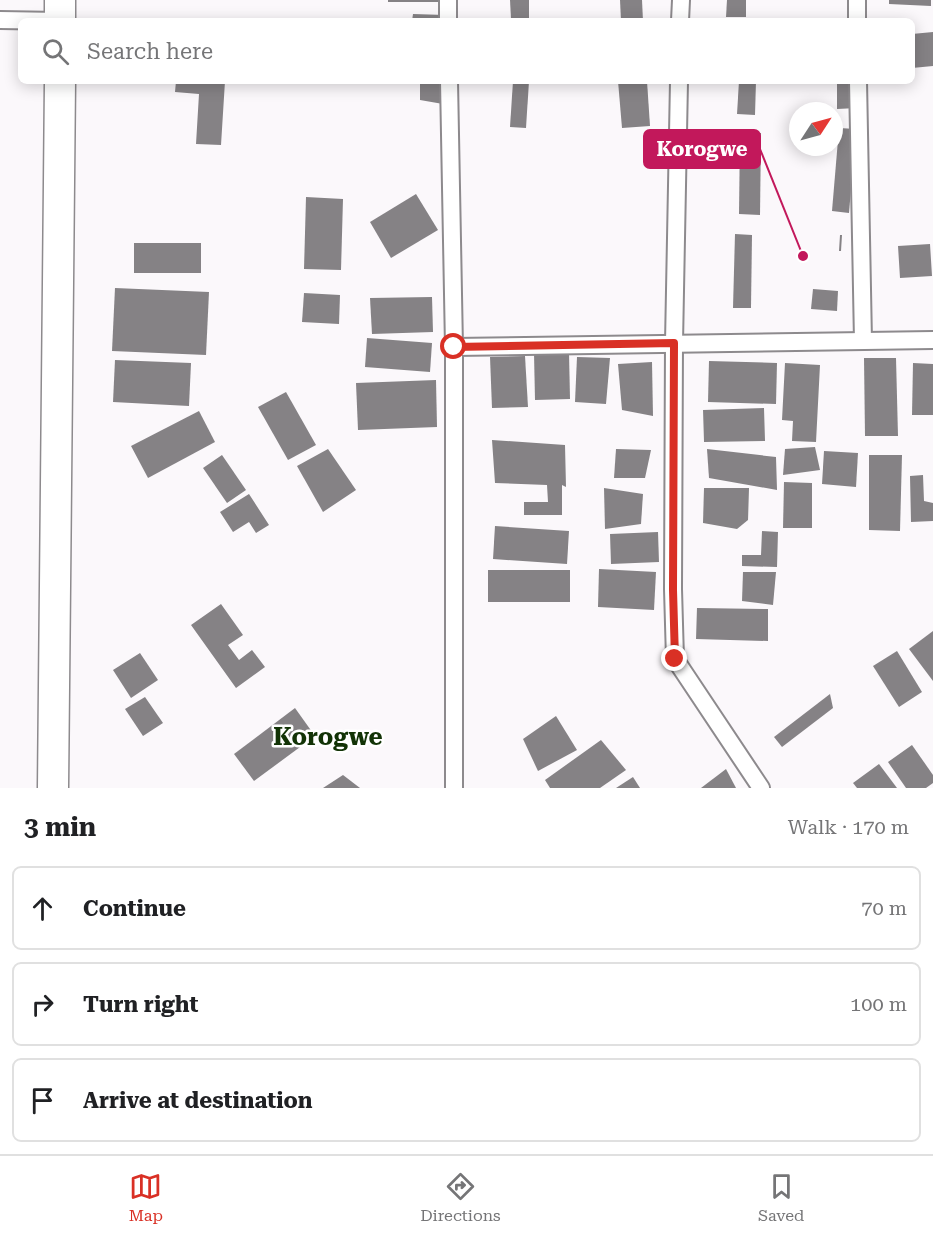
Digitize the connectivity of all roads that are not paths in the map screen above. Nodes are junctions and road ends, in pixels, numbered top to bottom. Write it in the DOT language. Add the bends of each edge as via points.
graph roads {
  1 [pos="60,0"];
  2 [pos="448,0"];
  3 [pos="681,0"];
  4 [pos="857,0"];
  5 [pos="60,18"];
  6 [pos="448,18"];
  7 [pos="680,18"];
  8 [pos="857,18"];
  9 [pos="0,20"];
  10 [pos="18,20"];
  11 [pos="60,84"];
  12 [pos="449,84"];
  13 [pos="679,84"];
  14 [pos="858,84"];
  15 [pos="933,340"];
  16 [pos="863,341"];
  17 [pos="674,343"];
  18 [pos="454,347"];
  19 [pos="53,788"];
  20 [pos="454,788"];
  21 [pos="761,788"];
  1 -- 5 [label="highway"];
  2 -- 6 [label="street"];
  3 -- 7 [label="street"];
  4 -- 8 [label="street"];
  9 -- 10 [label="street"];
  11 -- 19 [label="highway"];
  12 -- 18 [label="street"];
  13 -- 17 [label="street"];
  14 -- 16 [label="street"];
  15 -- 16 [label="street"];
  16 -- 17 [label="street"];
  17 -- 18 [label="street"];
  17 -- 21 [label="street" via="675,659"];
  18 -- 20 [label="street"];
}
